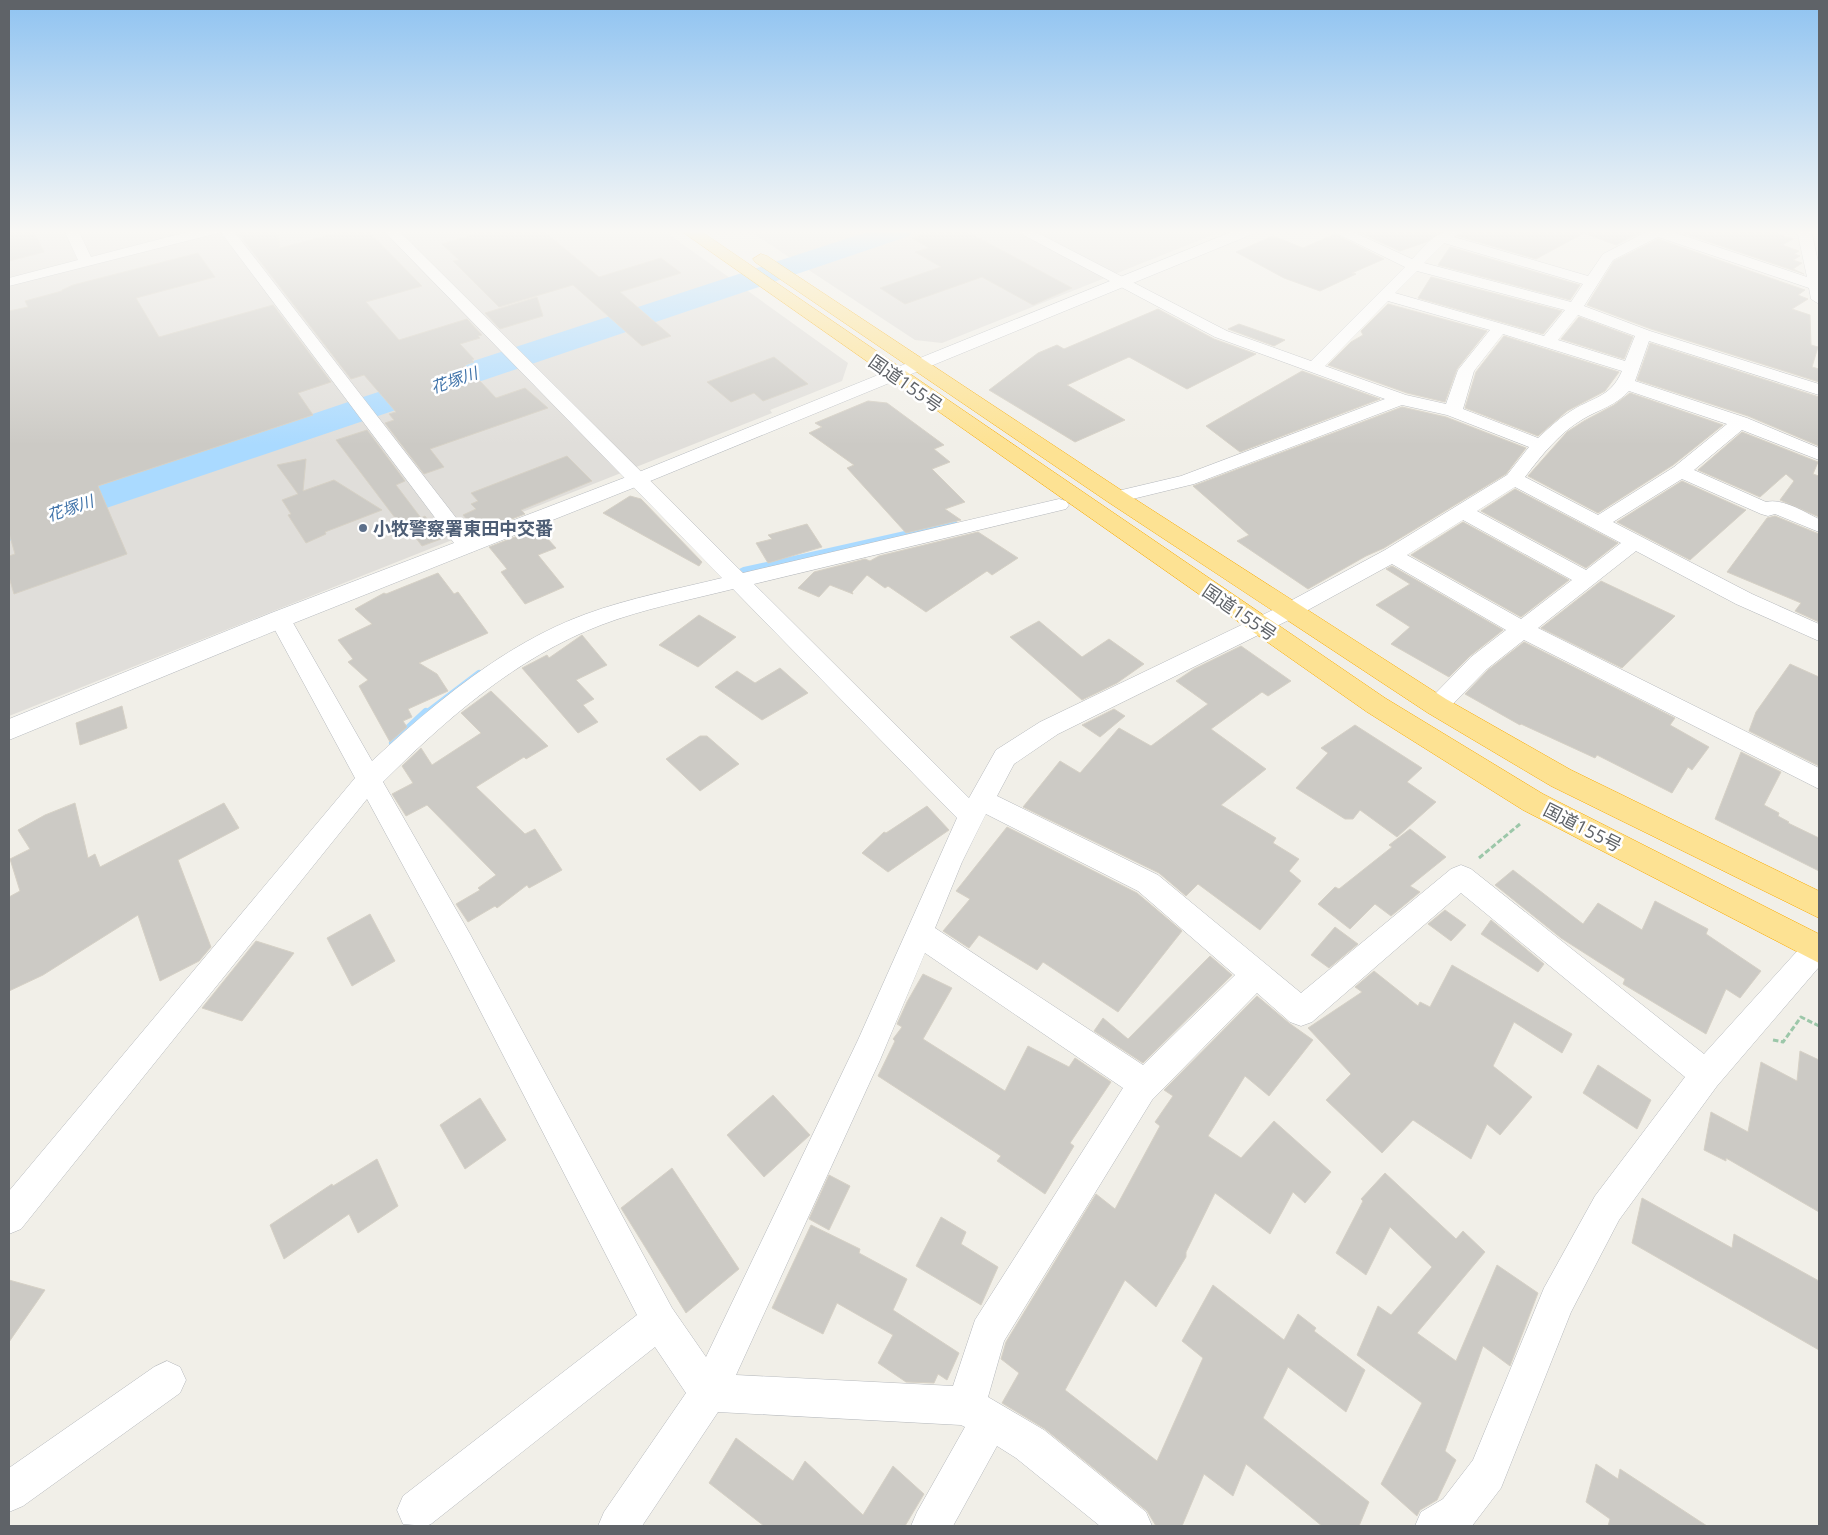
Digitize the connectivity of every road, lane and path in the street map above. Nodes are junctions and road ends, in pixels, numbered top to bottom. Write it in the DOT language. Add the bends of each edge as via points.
graph roads {
  1 [pos="281,302"];
  2 [pos="460,302"];
  3 [pos="790,302"];
  4 [pos="825,302"];
  5 [pos="1073,302"];
  6 [pos="1159,302"];
  7 [pos="1378,302"];
  8 [pos="1407,302"];
  9 [pos="1551,302"];
  10 [pos="1579,302"];
  11 [pos="1575,308"];
  12 [pos="1500,328"];
  13 [pos="1644,334"];
  14 [pos="1548,342"];
  15 [pos="919,365"];
  16 [pos="1314,367"];
  17 [pos="894,375"];
  18 [pos="1628,376"];
  19 [pos="1819,390"];
  20 [pos="1401,399"];
  21 [pos="1454,411"];
  22 [pos="1741,422"];
  23 [pos="1540,445"];
  24 [pos="1819,454"];
  25 [pos="1681,471"];
  26 [pos="1514,479"];
  27 [pos="636,480"];
  28 [pos="1116,497"];
  29 [pos="1059,505"];
  30 [pos="1462,511"];
  31 [pos="1598,524"];
  32 [pos="1819,526"];
  33 [pos="1634,543"];
  34 [pos="468,546"];
  35 [pos="1392,555"];
  36 [pos="1587,579"];
  37 [pos="735,580"];
  38 [pos="1289,610"];
  39 [pos="280,619"];
  40 [pos="1258,625"];
  41 [pos="1521,629"];
  42 [pos="1819,633"];
  43 [pos="1437,706"];
  44 [pos="9,730"];
  45 [pos="1819,779"];
  46 [pos="369,780"];
  47 [pos="976,808"];
  48 [pos="1525,818"];
  49 [pos="1462,877"];
  50 [pos="1819,905"];
  51 [pos="919,933"];
  52 [pos="1819,948"];
  53 [pos="1256,974"];
  54 [pos="1706,1075"];
  55 [pos="1146,1084"];
  56 [pos="9,1217"];
  57 [pos="659,1321"];
  58 [pos="167,1380"];
  59 [pos="709,1393"];
  60 [pos="978,1413"];
  61 [pos="9,1492"];
  62 [pos="417,1510"];
  63 [pos="618,1526"];
  64 [pos="931,1526"];
  65 [pos="1132,1526"];
  66 [pos="1435,1526"];
  1 -- 34 [label="street"];
  2 -- 27 [label="street"];
  3 -- 17 [label="highway, 国道155号"];
  4 -- 15 [label="highway, 国道155号"];
  5 -- 15 [label="street"];
  6 -- 16 [label="street" via="1222,334"];
  7 -- 16 [label="street"];
  8 -- 12 [label="street"];
  9 -- 11 [label="street"];
  10 -- 11 [label="street"];
  11 -- 13 [label="street"];
  11 -- 14 [label="street"];
  12 -- 14 [label="street"];
  12 -- 21 [label="street" via="1466,370"];
  13 -- 18 [label="street"];
  13 -- 19 [label="street"];
  14 -- 18 [label="street"];
  15 -- 17 [label="street"];
  15 -- 28 [label="highway, 国道155号"];
  16 -- 20 [label="street"];
  17 -- 27 [label="street"];
  17 -- 40 [label="highway, 国道155号"];
  18 -- 22 [label="street"];
  18 -- 23 [label="street" via="1616,395 1575,416"];
  20 -- 21 [label="street"];
  20 -- 28 [label="street" via="1187,480"];
  21 -- 23 [label="street"];
  22 -- 24 [label="street"];
  22 -- 25 [label="street"];
  23 -- 26 [label="street"];
  25 -- 31 [label="street"];
  25 -- 32 [label="street" via="1768,510 1774,506"];
  26 -- 30 [label="street"];
  26 -- 31 [label="street"];
  27 -- 34 [label="street"];
  27 -- 37 [label="street"];
  28 -- 38 [label="highway, 国道155号"];
  29 -- 37 [label="street"];
  30 -- 35 [label="street"];
  30 -- 36 [label="street"];
  31 -- 33 [label="street"];
  33 -- 36 [label="street"];
  33 -- 42 [label="street"];
  34 -- 39 [label="street"];
  35 -- 38 [label="street"];
  35 -- 41 [label="street"];
  36 -- 41 [label="street"];
  37 -- 46 [label="street" via="603,617 547,641 492,675 445,710"];
  37 -- 47 [label="street"];
  38 -- 40 [label="street"];
  38 -- 43 [label="highway, 国道155号"];
  39 -- 44 [label="street"];
  39 -- 46 [label="street"];
  40 -- 47 [label="street" via="1049,728 1005,757"];
  40 -- 52 [label="highway, 国道155号" via="1376,705 1533,802"];
  41 -- 43 [label="street" via="1479,664"];
  41 -- 45 [label="street"];
  43 -- 50 [label="highway, 国道155号" via="1561,778"];
  46 -- 56 [label="street"];
  46 -- 57 [label="street" via="460,943"];
  47 -- 51 [label="street"];
  47 -- 53 [label="street" via="1148,883"];
  48 -- 49 [label="path"];
  49 -- 53 [label="street" via="1300,1012"];
  49 -- 54 [label="street"];
  51 -- 55 [label="street"];
  51 -- 59 [label="street"];
  52 -- 54 [label="street"];
  53 -- 55 [label="street"];
  54 -- 66 [label="street" via="1607,1208 1557,1301 1487,1474 1457,1513"];
  55 -- 60 [label="street" via="988,1333"];
  57 -- 59 [label="street"];
  57 -- 62 [label="street"];
  58 -- 61 [label="street"];
  59 -- 60 [label="street"];
  59 -- 63 [label="street"];
  60 -- 64 [label="street"];
  60 -- 65 [label="street" via="1030,1444"];
}
